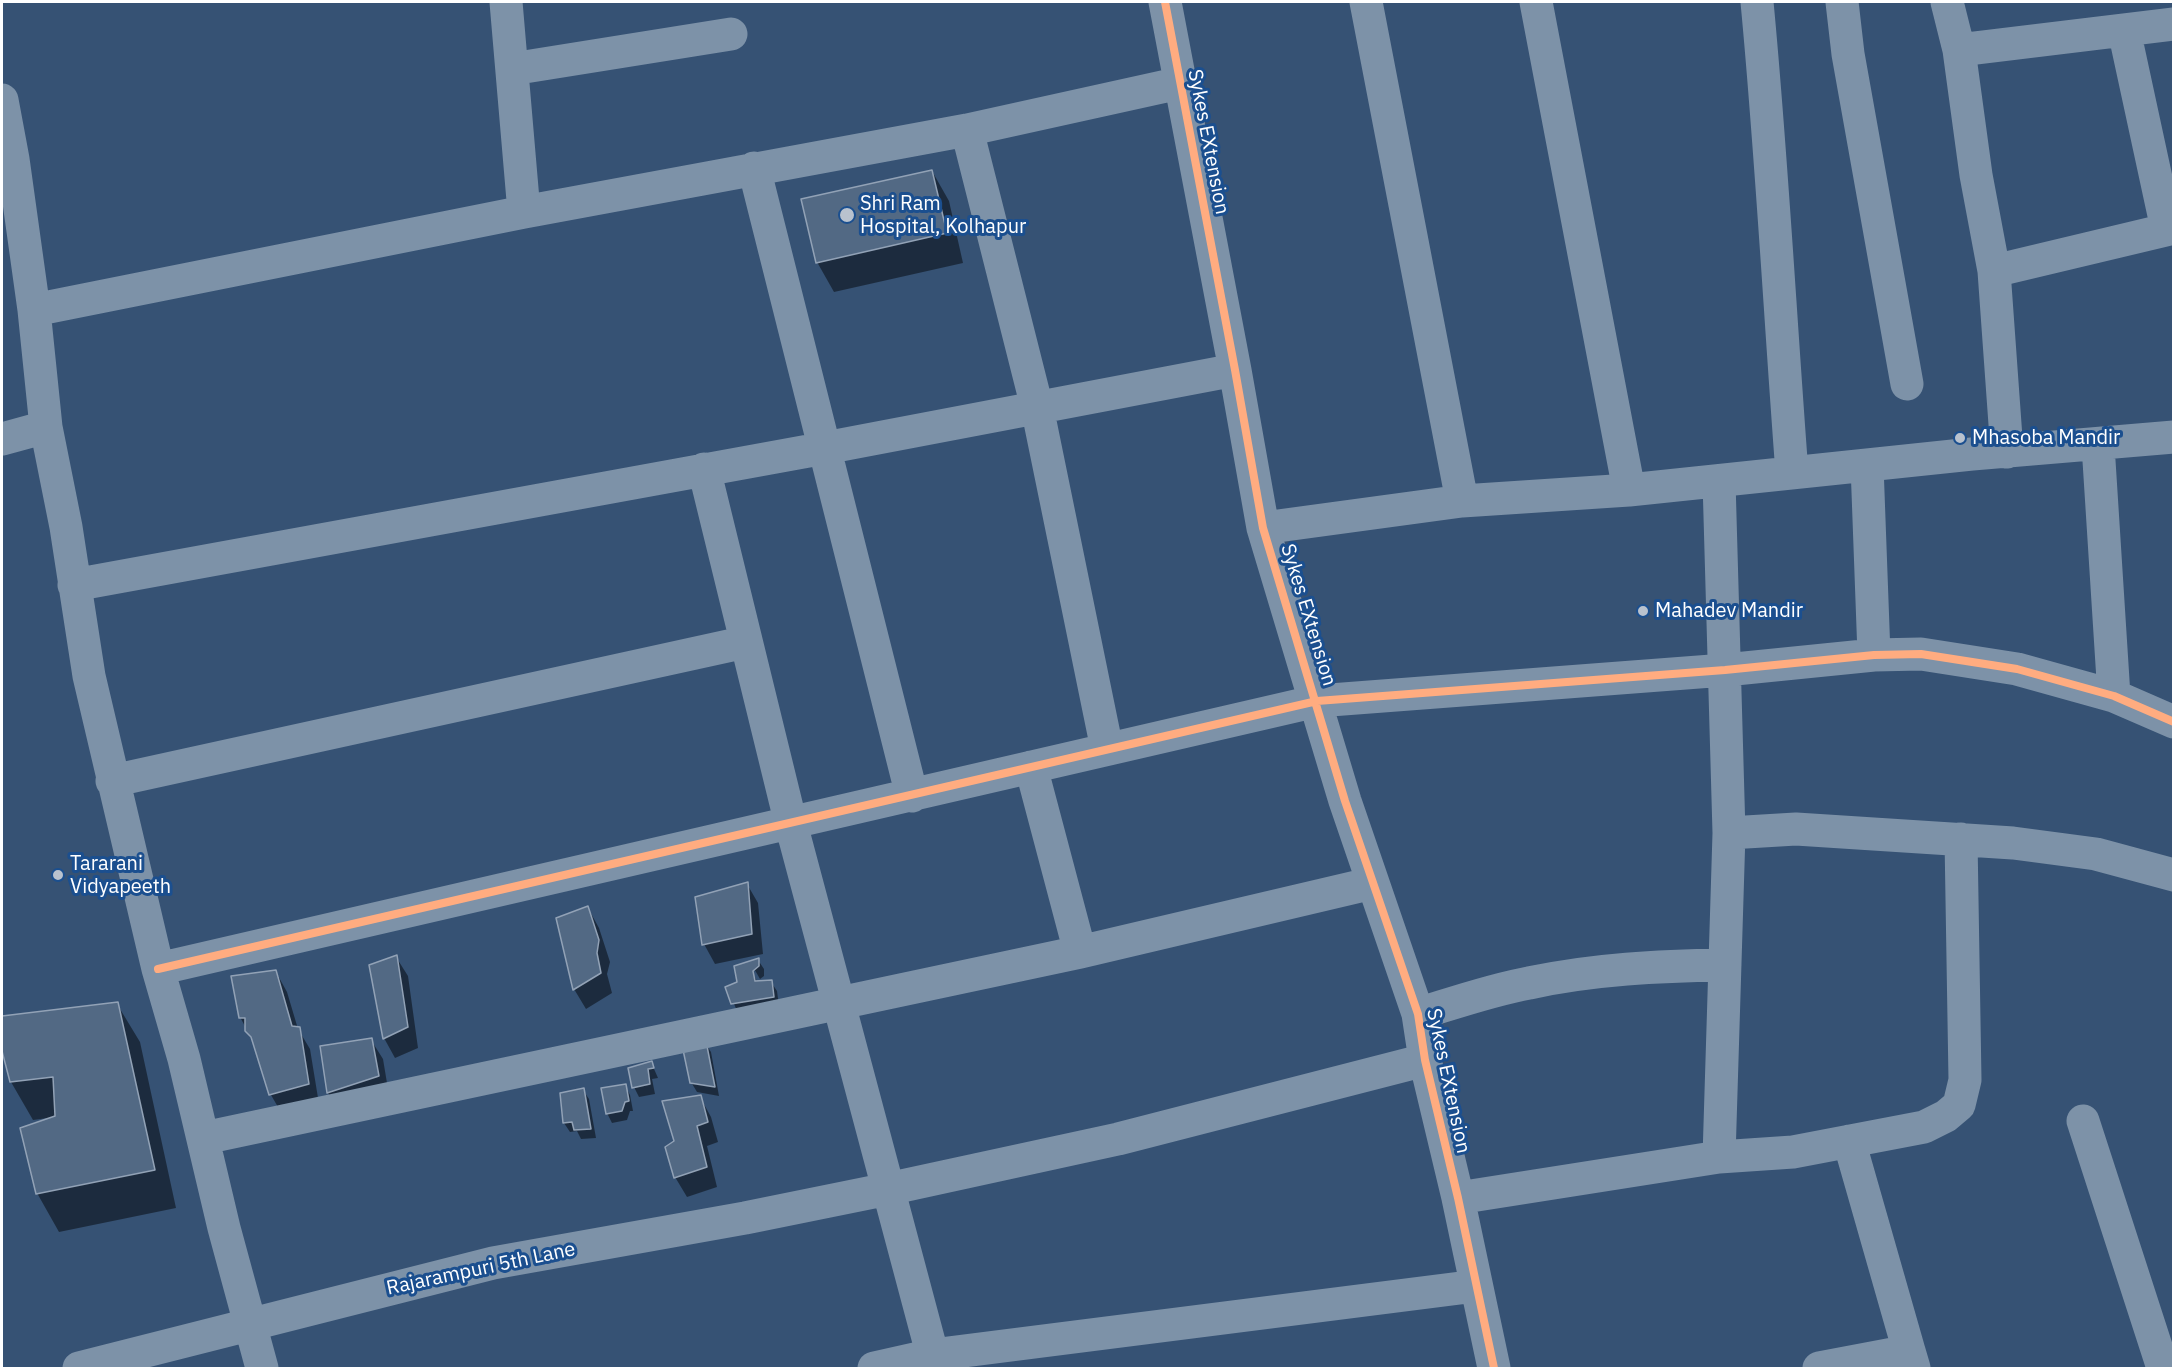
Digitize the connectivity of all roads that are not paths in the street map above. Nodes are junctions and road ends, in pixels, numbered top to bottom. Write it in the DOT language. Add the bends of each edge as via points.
graph roads {
  1 [pos="506,2"];
  2 [pos="1165,2"];
  3 [pos="1366,2"];
  4 [pos="1536,2"];
  5 [pos="1757,2"];
  6 [pos="1842,2"];
  7 [pos="1947,2"];
  8 [pos="2174,24"];
  9 [pos="2124,30"];
  10 [pos="731,34"];
  11 [pos="1959,50"];
  12 [pos="512,69"];
  13 [pos="1180,83"];
  14 [pos="2,100"];
  15 [pos="968,130"];
  16 [pos="754,168"];
  17 [pos="524,212"];
  18 [pos="2170,228"];
  19 [pos="1994,271"];
  20 [pos="34,310"];
  21 [pos="1235,370"];
  22 [pos="1907,384"];
  23 [pos="1037,407"];
  24 [pos="46,428"];
  25 [pos="2174,437"];
  26 [pos="2,439"];
  27 [pos="2098,445"];
  28 [pos="825,448"];
  29 [pos="2007,452"];
  30 [pos="1867,465"];
  31 [pos="704,469"];
  32 [pos="1792,473"];
  33 [pos="1719,481"];
  34 [pos="1629,490"];
  35 [pos="1462,501"];
  36 [pos="1263,528"];
  37 [pos="74,585"];
  38 [pos="746,642"];
  39 [pos="1874,655"];
  40 [pos="1725,670"];
  41 [pos="2114,696"];
  42 [pos="1317,701"];
  43 [pos="2174,722"];
  44 [pos="1107,749"];
  45 [pos="1031,767"];
  46 [pos="112,781"];
  47 [pos="912,796"];
  48 [pos="791,824"];
  49 [pos="1729,833"];
  50 [pos="1961,839"];
  51 [pos="2174,874"];
  52 [pos="1373,883"];
  53 [pos="1080,952"];
  54 [pos="1725,965"];
  55 [pos="158,969"];
  56 [pos="838,1004"];
  57 [pos="1418,1014"];
  58 [pos="1425,1060"];
  59 [pos="2083,1121"];
  60 [pos="204,1138"];
  61 [pos="1849,1141"];
  62 [pos="1719,1157"];
  63 [pos="888,1189"];
  64 [pos="1458,1198"];
  65 [pos="1476,1286"];
  66 [pos="250,1323"];
  67 [pos="1912,1359"];
  68 [pos="934,1362"];
  69 [pos="78,1368"];
  70 [pos="262,1368"];
  71 [pos="874,1368"];
  72 [pos="1494,1368"];
  73 [pos="1819,1368"];
  74 [pos="2163,1368"];
  1 -- 12 [label="street"];
  2 -- 13 [label="street, Sykes EXtension"];
  3 -- 35 [label="street"];
  4 -- 34 [label="street"];
  5 -- 32 [label="street"];
  6 -- 22 [label="street"];
  7 -- 11 [label="street"];
  8 -- 9 [label="street"];
  9 -- 11 [label="street"];
  9 -- 18 [label="street"];
  10 -- 12 [label="street"];
  11 -- 19 [label="street"];
  12 -- 17 [label="street"];
  13 -- 15 [label="street"];
  13 -- 21 [label="street, Sykes EXtension"];
  14 -- 20 [label="street"];
  15 -- 16 [label="street"];
  15 -- 23 [label="street"];
  16 -- 17 [label="street"];
  16 -- 28 [label="street"];
  17 -- 20 [label="street"];
  18 -- 19 [label="street"];
  19 -- 29 [label="street"];
  20 -- 24 [label="street"];
  21 -- 23 [label="street"];
  21 -- 36 [label="street, Sykes EXtension"];
  23 -- 28 [label="street"];
  23 -- 44 [label="street"];
  24 -- 26 [label="street"];
  24 -- 37 [label="street"];
  25 -- 27 [label="street"];
  27 -- 29 [label="street"];
  27 -- 41 [label="street"];
  28 -- 31 [label="street"];
  28 -- 47 [label="street"];
  29 -- 30 [label="street"];
  30 -- 32 [label="street"];
  30 -- 39 [label="street"];
  31 -- 37 [label="street"];
  31 -- 38 [label="street"];
  32 -- 33 [label="street"];
  33 -- 34 [label="street"];
  33 -- 40 [label="street"];
  34 -- 35 [label="street"];
  35 -- 36 [label="street"];
  36 -- 42 [label="street, Sykes EXtension"];
  37 -- 46 [label="street"];
  38 -- 46 [label="street"];
  38 -- 48 [label="street"];
  39 -- 40 [label="street"];
  39 -- 41 [label="street" via="1921,654 2017,669"];
  40 -- 42 [label="street"];
  40 -- 49 [label="street"];
  41 -- 43 [label="street"];
  42 -- 44 [label="street"];
  42 -- 52 [label="street, Sykes EXtension"];
  44 -- 45 [label="street"];
  45 -- 47 [label="street"];
  45 -- 53 [label="street"];
  46 -- 55 [label="street"];
  47 -- 48 [label="street"];
  48 -- 55 [label="street"];
  48 -- 56 [label="street"];
  49 -- 50 [label="street" via="1796,829"];
  49 -- 54 [label="street"];
  50 -- 51 [label="street" via="2096,854"];
  50 -- 61 [label="street" via="1965,1080 1959,1104 1924,1127"];
  52 -- 53 [label="street"];
  52 -- 57 [label="street, Sykes EXtension"];
  53 -- 56 [label="street"];
  54 -- 57 [label="street" via="1590,972 1527,983"];
  54 -- 62 [label="street"];
  55 -- 60 [label="street"];
  56 -- 60 [label="street"];
  56 -- 63 [label="street"];
  57 -- 58 [label="street, Sykes EXtension"];
  58 -- 63 [label="street, Rajarampuri 5th Lane" via="1118,1139"];
  58 -- 64 [label="street, Sykes EXtension"];
  59 -- 74 [label="street"];
  60 -- 66 [label="street"];
  61 -- 62 [label="street" via="1793,1152"];
  61 -- 67 [label="street"];
  62 -- 64 [label="street"];
  63 -- 66 [label="street, Rajarampuri 5th Lane" via="493,1263"];
  63 -- 68 [label="street"];
  64 -- 65 [label="street, Sykes EXtension"];
  65 -- 68 [label="street"];
  65 -- 72 [label="street, Sykes EXtension"];
  66 -- 69 [label="street, Rajarampuri 5th Lane"];
  66 -- 70 [label="street"];
  67 -- 73 [label="street"];
  68 -- 71 [label="street"];
}
